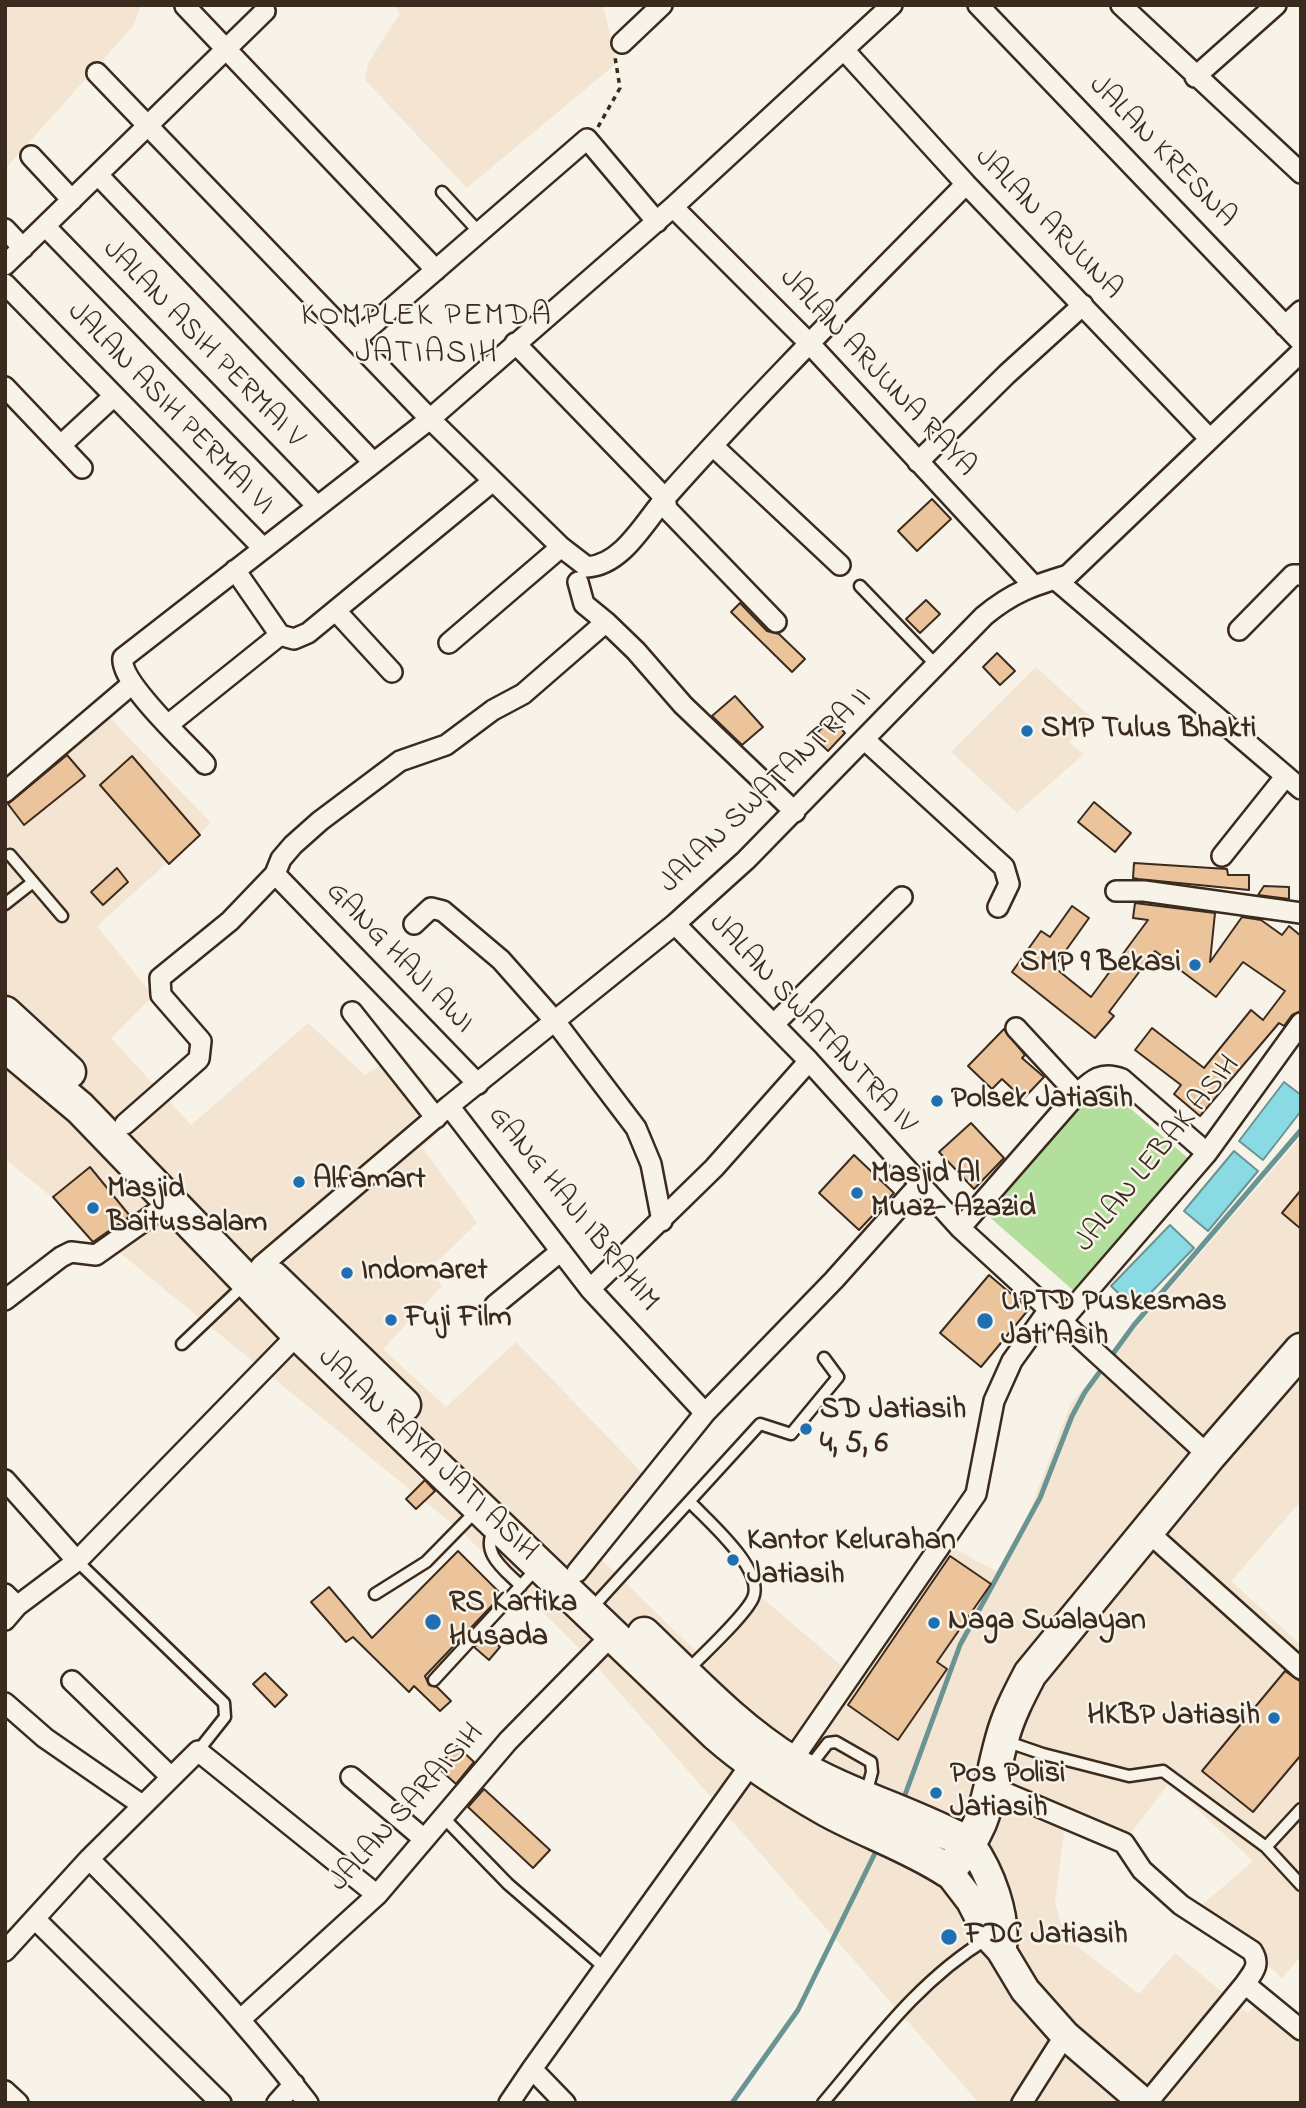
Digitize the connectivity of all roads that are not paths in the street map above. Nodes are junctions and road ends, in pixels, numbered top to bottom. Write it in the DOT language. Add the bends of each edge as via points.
graph roads {
  1 [pos="662,5"];
  2 [pos="892,5"];
  3 [pos="978,5"];
  4 [pos="1121,5"];
  5 [pos="1276,5"];
  6 [pos="185,6"];
  7 [pos="265,11"];
  8 [pos="622,43"];
  9 [pos="225,50"];
  10 [pos="844,50"];
  11 [pos="97,73"];
  12 [pos="1195,77"];
  13 [pos="149,125"];
  14 [pos="31,156"];
  15 [pos="1301,173"];
  16 [pos="98,175"];
  17 [pos="966,184"];
  18 [pos="442,192"];
  19 [pos="72,200"];
  20 [pos="673,207"];
  21 [pos="657,222"];
  22 [pos="46,226"];
  23 [pos="5,229"];
  24 [pos="478,231"];
  25 [pos="23,248"];
  26 [pos="5,265"];
  27 [pos="436,270"];
  28 [pos="5,284"];
  29 [pos="1083,305"];
  30 [pos="1301,311"];
  31 [pos="1284,326"];
  32 [pos="356,339"];
  33 [pos="1301,342"];
  34 [pos="515,343"];
  35 [pos="808,343"];
  36 [pos="1301,352"];
  37 [pos="5,387"];
  38 [pos="114,396"];
  39 [pos="430,419"];
  40 [pos="1209,438"];
  41 [pos="61,445"];
  42 [pos="713,446"];
  43 [pos="372,461"];
  44 [pos="918,463"];
  45 [pos="82,468"];
  46 [pos="493,481"];
  47 [pos="665,498"];
  48 [pos="316,505"];
  49 [pos="561,547"];
  50 [pos="263,548"];
  51 [pos="840,565"];
  52 [pos="235,570"];
  53 [pos="1301,575"];
  54 [pos="1055,579"];
  55 [pos="578,582"];
  56 [pos="1032,584"];
  57 [pos="860,586"];
  58 [pos="336,611"];
  59 [pos="606,622"];
  60 [pos="776,622"];
  61 [pos="1238,630"];
  62 [pos="280,635"];
  63 [pos="449,643"];
  64 [pos="937,666"];
  65 [pos="392,672"];
  66 [pos="132,684"];
  67 [pos="169,724"];
  68 [pos="865,740"];
  69 [pos="205,764"];
  70 [pos="1293,783"];
  71 [pos="5,792"];
  72 [pos="794,812"];
  73 [pos="10,856"];
  74 [pos="1222,856"];
  75 [pos="275,874"];
  76 [pos="33,882"];
  77 [pos="1116,891"];
  78 [pos="902,897"];
  79 [pos="5,904"];
  80 [pos="998,907"];
  81 [pos="1301,913"];
  82 [pos="62,916"];
  83 [pos="414,924"];
  84 [pos="675,924"];
  85 [pos="352,1012"];
  86 [pos="5,1013"];
  87 [pos="554,1020"];
  88 [pos="775,1023"];
  89 [pos="1301,1023"];
  90 [pos="1016,1028"];
  91 [pos="5,1045"];
  92 [pos="810,1060"];
  93 [pos="478,1084"];
  94 [pos="1077,1094"];
  95 [pos="443,1112"];
  96 [pos="125,1124"];
  97 [pos="1207,1153"];
  98 [pos="919,1185"];
  99 [pos="171,1202"];
  100 [pos="662,1221"];
  101 [pos="960,1228"];
  102 [pos="561,1251"];
  103 [pos="254,1274"];
  104 [pos="590,1289"];
  105 [pos="5,1300"];
  106 [pos="495,1305"];
  107 [pos="1055,1317"];
  108 [pos="298,1334"];
  109 [pos="182,1344"];
  110 [pos="1301,1350"];
  111 [pos="824,1358"];
  112 [pos="705,1413"];
  113 [pos="1209,1456"];
  114 [pos="5,1480"];
  115 [pos="691,1503"];
  116 [pos="490,1521"];
  117 [pos="1147,1531"];
  118 [pos="77,1561"];
  119 [pos="577,1572"];
  120 [pos="531,1575"];
  121 [pos="375,1594"];
  122 [pos="595,1604"];
  123 [pos="9,1607"];
  124 [pos="613,1634"];
  125 [pos="1301,1669"];
  126 [pos="685,1673"];
  127 [pos="434,1680"];
  128 [pos="72,1681"];
  129 [pos="5,1703"];
  130 [pos="1002,1740"];
  131 [pos="198,1751"];
  132 [pos="751,1764"];
  133 [pos="799,1766"];
  134 [pos="170,1776"];
  135 [pos="351,1777"];
  136 [pos="992,1787"];
  137 [pos="142,1805"];
  138 [pos="1301,1810"];
  139 [pos="443,1818"];
  140 [pos="885,1819"];
  141 [pos="424,1839"];
  142 [pos="971,1845"];
  143 [pos="1266,1847"];
  144 [pos="89,1859"];
  145 [pos="948,1871"];
  146 [pos="1301,1885"];
  147 [pos="377,1895"];
  148 [pos="35,1919"];
  149 [pos="998,1940"];
  150 [pos="5,1951"];
  151 [pos="605,1968"];
  152 [pos="1245,1984"];
  153 [pos="242,2018"];
  154 [pos="1301,2030"];
  155 [pos="1065,2035"];
  156 [pos="532,2069"];
  157 [pos="293,2084"];
  158 [pos="5,2091"];
  159 [pos="18,2103"];
  160 [pos="221,2103"];
  161 [pos="277,2103"];
  162 [pos="308,2103"];
  163 [pos="509,2103"];
  164 [pos="565,2103"];
  165 [pos="823,2103"];
  166 [pos="1022,2103"];
  167 [pos="1146,2103"];
  1 -- 8 [label="street"];
  2 -- 10 [label="street"];
  3 -- 31 [label="street, JALAN KRESNA"];
  4 -- 12 [label="street"];
  5 -- 12 [label="street"];
  6 -- 9 [label="street"];
  7 -- 9 [label="street"];
  9 -- 13 [label="street"];
  9 -- 27 [label="street"];
  10 -- 17 [label="street, JALAN ARJUNA"];
  10 -- 20 [label="street"];
  11 -- 13 [label="street"];
  12 -- 15 [label="street"];
  13 -- 16 [label="street"];
  13 -- 32 [label="street"];
  14 -- 19 [label="street"];
  16 -- 19 [label="street"];
  16 -- 43 [label="street"];
  17 -- 29 [label="street, JALAN ARJUNA"];
  17 -- 35 [label="street"];
  18 -- 24 [label="lane"];
  19 -- 22 [label="street"];
  20 -- 21 [label="street"];
  20 -- 35 [label="street, JALAN ARJUNA RAYA"];
  21 -- 24 [label="street" via="587,139"];
  21 -- 34 [label="street"];
  22 -- 25 [label="street"];
  22 -- 48 [label="street, JALAN ASIH PERMAI V"];
  23 -- 25 [label="street"];
  24 -- 27 [label="street"];
  25 -- 26 [label="street"];
  27 -- 32 [label="street"];
  28 -- 38 [label="street, JALAN ASIH PERMAI VI"];
  29 -- 40 [label="street, JALAN ARJUNA"];
  29 -- 44 [label="street"];
  30 -- 31 [label="street"];
  31 -- 33 [label="street, JALAN KRESNA"];
  32 -- 39 [label="street"];
  34 -- 39 [label="street"];
  34 -- 47 [label="street"];
  35 -- 42 [label="street"];
  35 -- 44 [label="street, JALAN ARJUNA RAYA"];
  36 -- 40 [label="street, JALAN SWATANTRA II"];
  37 -- 41 [label="street"];
  38 -- 41 [label="street"];
  38 -- 50 [label="street, JALAN ASIH PERMAI VI"];
  39 -- 43 [label="street"];
  39 -- 46 [label="street"];
  40 -- 54 [label="street, JALAN SWATANTRA II" via="1068,575"];
  41 -- 45 [label="street"];
  42 -- 47 [label="street"];
  42 -- 51 [label="street"];
  43 -- 48 [label="street"];
  44 -- 56 [label="street, JALAN ARJUNA RAYA"];
  46 -- 49 [label="street"];
  46 -- 58 [label="street"];
  47 -- 49 [label="street" via="613,560 587,567"];
  47 -- 60 [label="street" via="667,509"];
  48 -- 50 [label="street"];
  49 -- 63 [label="street"];
  50 -- 52 [label="street, JALAN ASIH PERMAI VI"];
  52 -- 62 [label="street"];
  52 -- 66 [label="street, JALAN ASIH PERMAI VI" via="123,658 122,668"];
  53 -- 61 [label="street" via="1293,576"];
  54 -- 56 [label="street, JALAN SWATANTRA II"];
  54 -- 70 [label="street"];
  55 -- 59 [label="street" via="584,604"];
  56 -- 64 [label="street, JALAN SWATANTRA II" via="1002,600"];
  57 -- 64 [label="lane"];
  58 -- 62 [label="street" via="308,633 294,639"];
  58 -- 65 [label="street"];
  59 -- 72 [label="street" via="683,705"];
  59 -- 75 [label="street" via="523,694 446,745 407,757 387,770 293,845"];
  62 -- 67 [label="street"];
  64 -- 68 [label="street, JALAN SWATANTRA II"];
  66 -- 67 [label="street"];
  66 -- 71 [label="street"];
  67 -- 69 [label="street"];
  68 -- 72 [label="street, JALAN SWATANTRA II"];
  68 -- 80 [label="street" via="1004,867 1009,884"];
  70 -- 74 [label="street"];
  72 -- 84 [label="street, JALAN SWATANTRA II"];
  73 -- 76 [label="lane"];
  75 -- 93 [label="street, GANG HAJI AWI"];
  75 -- 96 [label="street" via="230,921 160,978 161,995 201,1041 199,1059"];
  76 -- 79 [label="lane"];
  76 -- 82 [label="lane"];
  77 -- 81 [label="street"];
  78 -- 88 [label="street"];
  83 -- 87 [label="street" via="431,908 443,911 502,960"];
  84 -- 87 [label="street, JALAN SWATANTRA II"];
  84 -- 88 [label="street, JALAN SWATANTRA IV"];
  85 -- 95 [label="street, GANG HAJI IBRAHIM"];
  86 -- 96 [label="main road, JALAN RAYA JATI ASIH"];
  87 -- 93 [label="street, JALAN SWATANTRA II"];
  87 -- 100 [label="street" via="636,1128 651,1164"];
  88 -- 92 [label="street, JALAN SWATANTRA IV"];
  89 -- 97 [label="street, JALAN LEBAK ASIH"];
  90 -- 94 [label="street"];
  91 -- 99 [label="main road, JALAN RAYA JATI ASIH" via="80,1108"];
  92 -- 98 [label="street, JALAN SWATANTRA IV"];
  92 -- 100 [label="street"];
  93 -- 95 [label="street, JALAN SWATANTRA II"];
  94 -- 97 [label="street" via="1097,1077 1109,1074 1122,1079"];
  94 -- 101 [label="street"];
  95 -- 102 [label="street, GANG HAJI IBRAHIM"];
  95 -- 103 [label="street, JALAN SWATANTRA II"];
  96 -- 103 [label="main road, JALAN RAYA JATI ASIH"];
  97 -- 107 [label="street, JALAN LEBAK ASIH"];
  98 -- 101 [label="street, JALAN SWATANTRA IV"];
  98 -- 112 [label="street"];
  99 -- 103 [label="main road, JALAN RAYA JATI ASIH"];
  99 -- 105 [label="street" via="96,1255 71,1252 61,1257"];
  100 -- 104 [label="street"];
  101 -- 107 [label="street, JALAN SWATANTRA IV"];
  102 -- 104 [label="street, GANG HAJI IBRAHIM"];
  102 -- 106 [label="street"];
  103 -- 108 [label="main road, JALAN RAYA JATI ASIH"];
  103 -- 109 [label="lane"];
  103 -- 119 [label="main road, JALAN RAYA JATI ASIH"];
  104 -- 112 [label="street, GANG HAJI IBRAHIM"];
  107 -- 113 [label="street, JALAN SWATANTRA IV"];
  107 -- 133 [label="street, JALAN LEBAK ASIH" via="1012,1361 998,1392 987,1426 976,1494"];
  108 -- 116 [label="main road, JALAN RAYA JATI ASIH"];
  108 -- 118 [label="street"];
  110 -- 113 [label="main road"];
  111 -- 115 [label="lane" via="837,1380 790,1434 760,1424"];
  112 -- 119 [label="street"];
  113 -- 117 [label="main road"];
  114 -- 118 [label="street"];
  115 -- 122 [label="lane"];
  115 -- 126 [label="lane" via="745,1562 755,1583 752,1600"];
  116 -- 120 [label="main road, JALAN RAYA JATI ASIH"];
  116 -- 121 [label="lane"];
  117 -- 125 [label="street"];
  117 -- 130 [label="main road" via="1030,1674"];
  118 -- 123 [label="street"];
  118 -- 131 [label="lane" via="224,1703 225,1717"];
  119 -- 122 [label="main road, JALAN RAYA JATI ASIH"];
  120 -- 122 [label="main road, JALAN RAYA JATI ASIH"];
  120 -- 127 [label="lane"];
  122 -- 124 [label="main road, JALAN RAYA JATI ASIH"];
  122 -- 126 [label="main road, JALAN RAYA JATI ASIH"];
  124 -- 132 [label="main road, JALAN RAYA JATI ASIH"];
  124 -- 139 [label="street, JALAN SARAISIH" via="508,1741"];
  126 -- 133 [label="main road, JALAN RAYA JATI ASIH" via="729,1715"];
  128 -- 134 [label="street"];
  129 -- 137 [label="street" via="44,1738"];
  130 -- 136 [label="main road"];
  130 -- 143 [label="lane" via="1129,1776 1163,1771"];
  131 -- 134 [label="street"];
  131 -- 147 [label="street"];
  132 -- 140 [label="main road, JALAN RAYA JATI ASIH" via="828,1810"];
  132 -- 151 [label="street"];
  133 -- 140 [label="main road, JALAN RAYA JATI ASIH"];
  134 -- 137 [label="street"];
  135 -- 141 [label="street"];
  136 -- 142 [label="main road"];
  136 -- 152 [label="street" via="1124,1843 1142,1870 1181,1905 1252,1951 1257,1966"];
  137 -- 144 [label="street"];
  138 -- 143 [label="lane"];
  139 -- 141 [label="street, JALAN SARAISIH"];
  139 -- 151 [label="lane" via="508,1884"];
  140 -- 142 [label="main road" via="938,1826"];
  140 -- 145 [label="main road, JALAN RAYA JATI ASIH"];
  141 -- 147 [label="street, JALAN SARAISIH"];
  142 -- 145 [label="main road"];
  142 -- 149 [label="main road" via="986,1867"];
  143 -- 146 [label="lane"];
  144 -- 148 [label="street"];
  144 -- 153 [label="street"];
  145 -- 149 [label="main road"];
  147 -- 153 [label="street, JALAN SARAISIH"];
  148 -- 150 [label="street"];
  148 -- 160 [label="street"];
  149 -- 155 [label="main road" via="1025,1990"];
  149 -- 165 [label="lane" via="961,1955 916,1993"];
  151 -- 156 [label="street"];
  152 -- 154 [label="street"];
  152 -- 167 [label="street"];
  153 -- 157 [label="street"];
  155 -- 166 [label="street"];
  155 -- 167 [label="main road"];
  156 -- 163 [label="street"];
  156 -- 164 [label="street"];
  157 -- 161 [label="street"];
  157 -- 162 [label="street"];
  158 -- 159 [label="street"];
}
